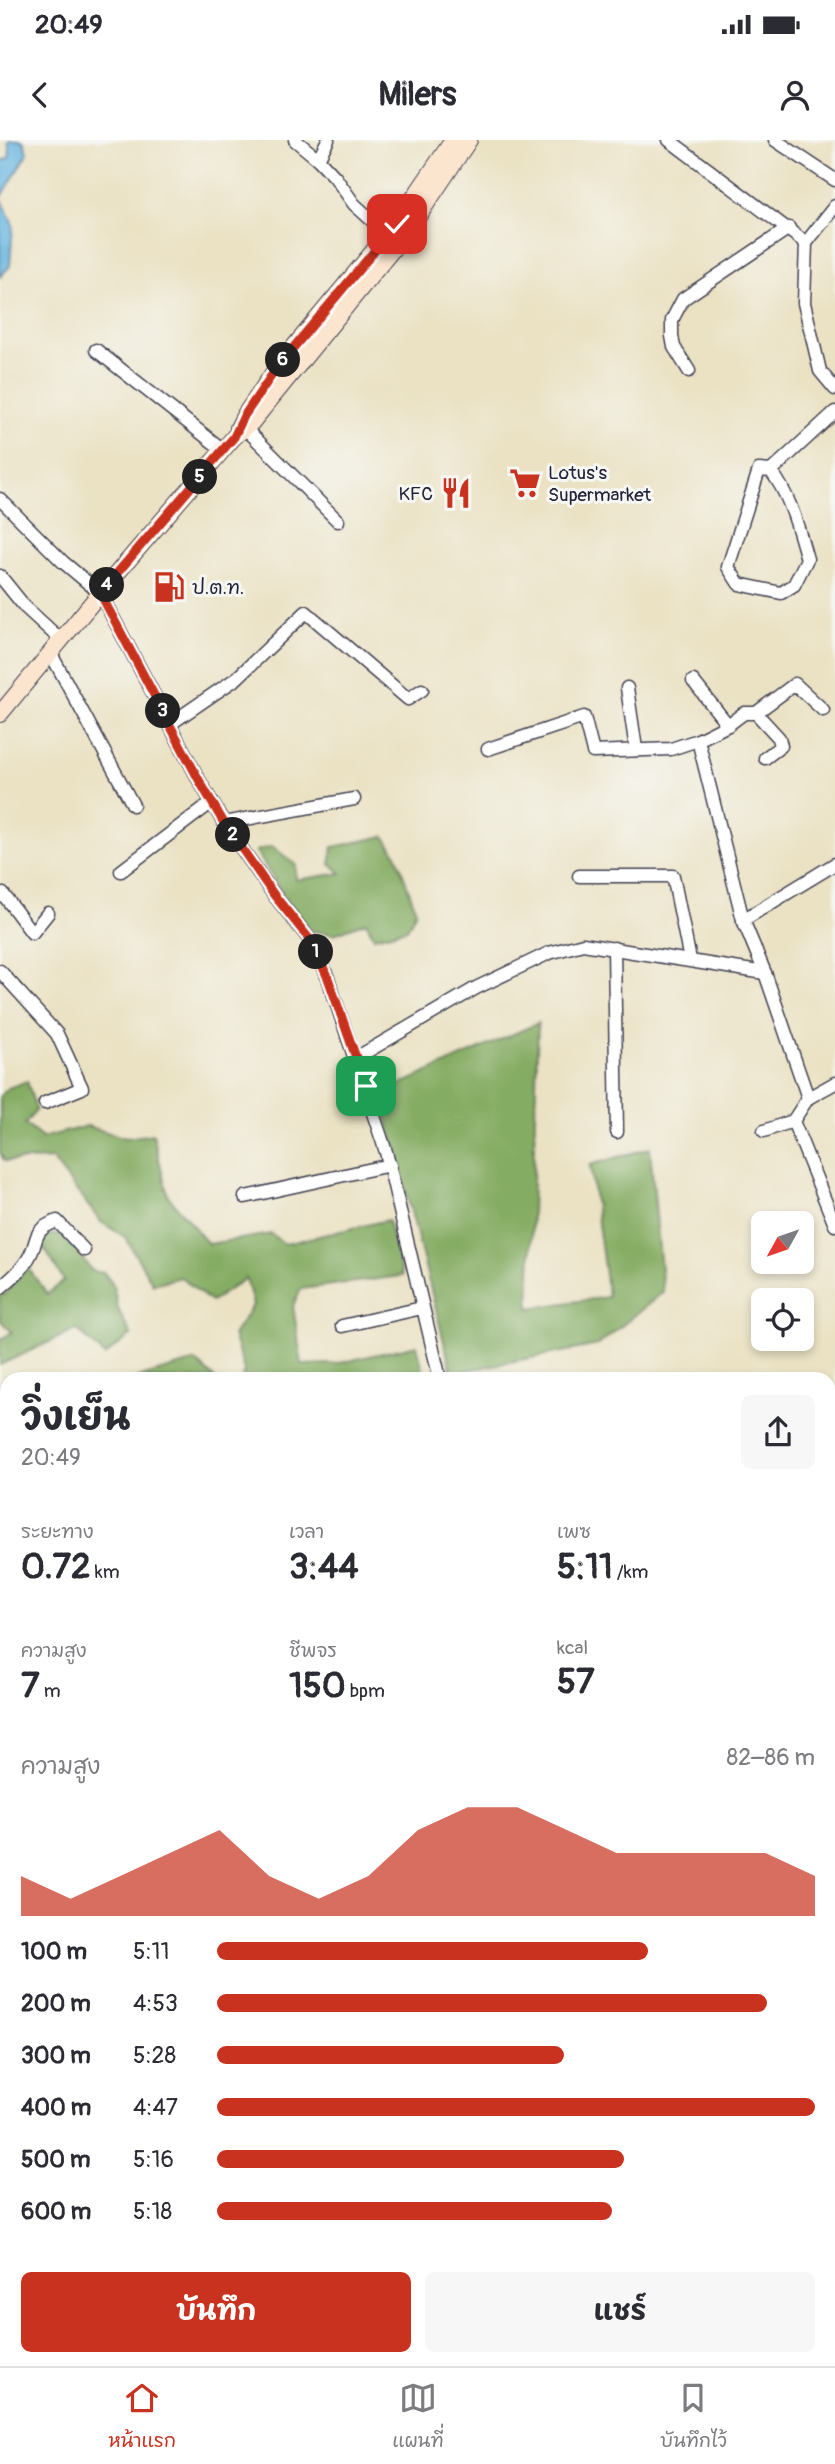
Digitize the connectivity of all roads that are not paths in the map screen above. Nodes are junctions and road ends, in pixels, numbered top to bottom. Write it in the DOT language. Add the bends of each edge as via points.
graph roads {
  1 [pos="295,140"];
  2 [pos="328,140"];
  3 [pos="453,140"];
  4 [pos="469,140"];
  5 [pos="669,140"];
  6 [pos="775,140"];
  7 [pos="318,159"];
  8 [pos="835,180"];
  9 [pos="835,206"];
  10 [pos="830,224"];
  11 [pos="789,228"];
  12 [pos="388,235"];
  13 [pos="806,243"];
  14 [pos="96,350"];
  15 [pos="690,371"];
  16 [pos="835,389"];
  17 [pos="835,412"];
  18 [pos="240,433"];
  19 [pos="223,450"];
  20 [pos="771,471"];
  21 [pos="0,499"];
  22 [pos="338,521"];
  23 [pos="0,576"];
  24 [pos="100,593"];
  25 [pos="62,641"];
  26 [pos="51,654"];
  27 [pos="693,681"];
  28 [pos="627,688"];
  29 [pos="422,690"];
  30 [pos="3,704"];
  31 [pos="823,710"];
  32 [pos="756,713"];
  33 [pos="170,724"];
  34 [pos="728,725"];
  35 [pos="698,740"];
  36 [pos="488,749"];
  37 [pos="636,749"];
  38 [pos="765,758"];
  39 [pos="354,799"];
  40 [pos="212,802"];
  41 [pos="133,805"];
  42 [pos="224,823"];
  43 [pos="835,864"];
  44 [pos="121,871"];
  45 [pos="579,876"];
  46 [pos="0,896"];
  47 [pos="48,913"];
  48 [pos="743,920"];
  49 [pos="614,948"];
  50 [pos="690,960"];
  51 [pos="0,971"];
  52 [pos="765,973"];
  53 [pos="355,1058"];
  54 [pos="835,1083"];
  55 [pos="808,1098"];
  56 [pos="45,1103"];
  57 [pos="793,1121"];
  58 [pos="764,1131"];
  59 [pos="617,1132"];
  60 [pos="390,1165"];
  61 [pos="245,1197"];
  62 [pos="835,1225"];
  63 [pos="84,1250"];
  64 [pos="0,1288"];
  65 [pos="422,1308"];
  66 [pos="342,1326"];
  67 [pos="438,1372"];
  1 -- 7 [label="street"];
  2 -- 7 [label="street"];
  3 -- 12 [label="main road"];
  4 -- 18 [label="main road" via="417,218"];
  5 -- 11 [label="street"];
  6 -- 8 [label="street"];
  7 -- 12 [label="street" via="354,204"];
  9 -- 10 [label="street"];
  10 -- 13 [label="street"];
  11 -- 13 [label="street"];
  11 -- 15 [label="street" via="683,299 673,320 672,336"];
  12 -- 18 [label="main road" via="278,366 244,416"];
  13 -- 16 [label="street" via="804,303 820,371"];
  14 -- 19 [label="street"];
  17 -- 20 [label="street"];
  18 -- 19 [label="main road"];
  18 -- 22 [label="street"];
  19 -- 24 [label="main road"];
  20 -- 20 [label="street" via="759,470 728,567 739,584 781,593 794,585 807,559 797,522"];
  21 -- 24 [label="street"];
  23 -- 25 [label="street"];
  24 -- 25 [label="main road"];
  24 -- 33 [label="street"];
  25 -- 26 [label="main road"];
  26 -- 30 [label="main road"];
  26 -- 41 [label="street"];
  27 -- 34 [label="street"];
  28 -- 37 [label="street"];
  29 -- 33 [label="street" via="408,699 306,612 237,678"];
  31 -- 32 [label="street" via="795,684"];
  32 -- 34 [label="street" via="744,713"];
  32 -- 38 [label="street" via="781,746"];
  33 -- 40 [label="street"];
  34 -- 35 [label="street"];
  35 -- 37 [label="street" via="671,749"];
  35 -- 48 [label="street"];
  36 -- 37 [label="street" via="584,717 593,752"];
  39 -- 42 [label="street"];
  40 -- 42 [label="street"];
  40 -- 44 [label="street"];
  42 -- 53 [label="street" via="311,941"];
  43 -- 48 [label="street"];
  45 -- 50 [label="street" via="673,876"];
  46 -- 47 [label="street" via="3,894 32,933"];
  48 -- 52 [label="street"];
  49 -- 50 [label="street"];
  49 -- 53 [label="street" via="583,944 549,953 475,988"];
  49 -- 59 [label="street"];
  50 -- 52 [label="street"];
  51 -- 56 [label="street" via="57,1034 82,1088"];
  52 -- 55 [label="street"];
  53 -- 60 [label="street"];
  54 -- 55 [label="street"];
  55 -- 57 [label="street"];
  57 -- 58 [label="street"];
  57 -- 62 [label="street"];
  60 -- 61 [label="street"];
  60 -- 65 [label="street"];
  63 -- 64 [label="street" via="57,1220 48,1224 35,1236 29,1258"];
  65 -- 66 [label="street"];
  65 -- 67 [label="street"];
}
